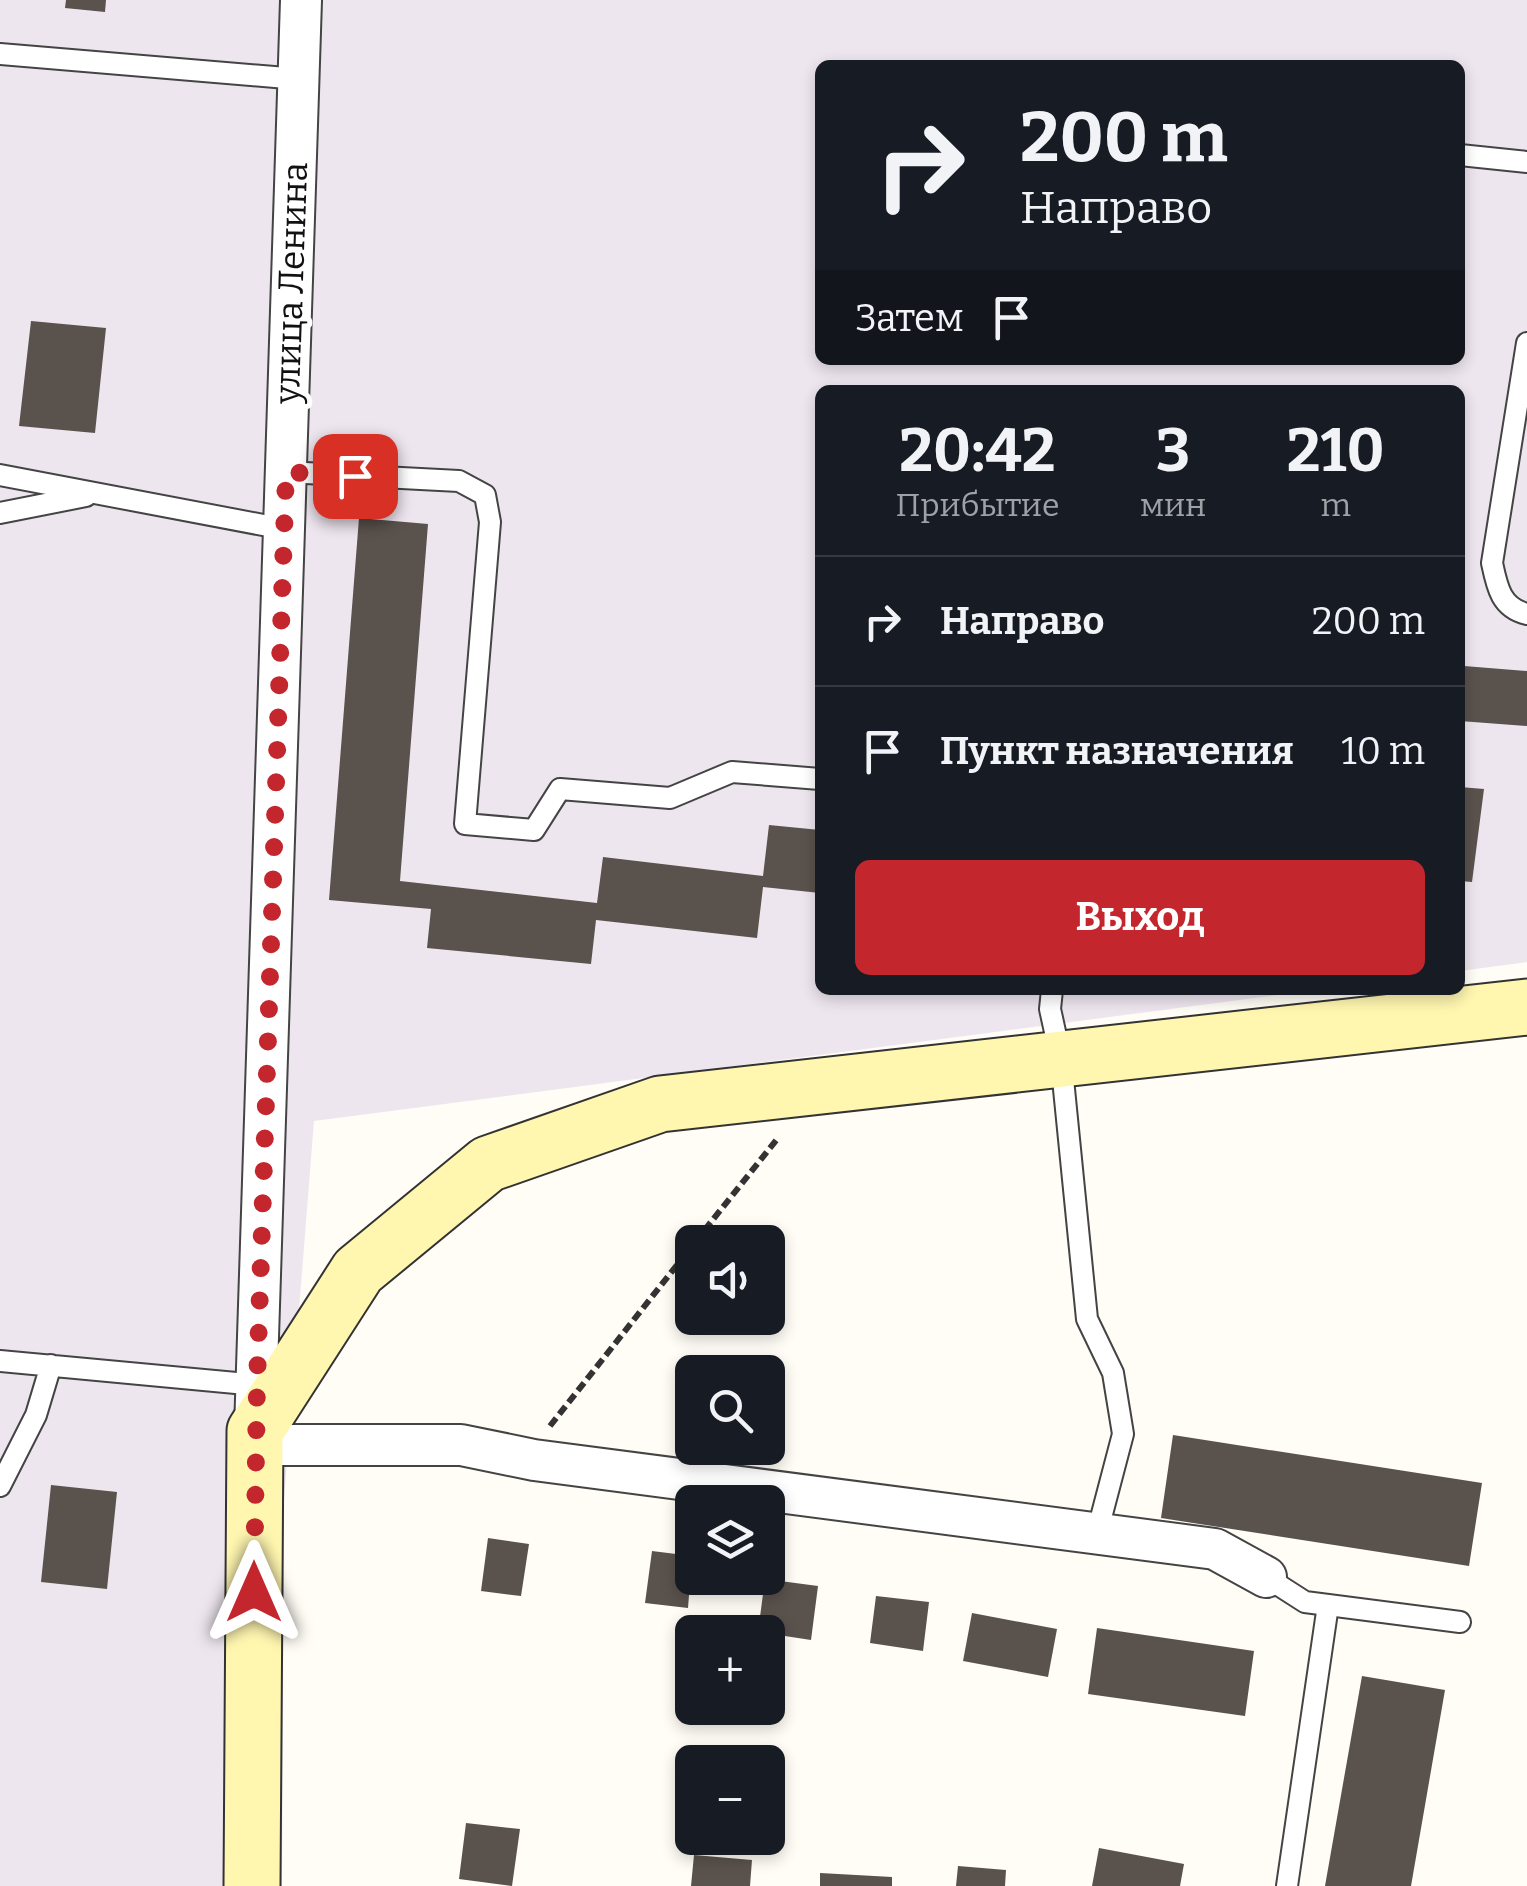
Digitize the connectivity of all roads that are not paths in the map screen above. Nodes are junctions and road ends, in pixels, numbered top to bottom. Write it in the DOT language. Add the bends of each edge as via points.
graph roads {
  1 [pos="301,0"];
  2 [pos="0,54"];
  3 [pos="298,79"];
  4 [pos="1465,156"];
  5 [pos="1527,162"];
  6 [pos="1527,342"];
  7 [pos="286,472"];
  8 [pos="0,475"];
  9 [pos="95,494"];
  10 [pos="0,514"];
  11 [pos="284,529"];
  12 [pos="1527,614"];
  13 [pos="815,779"];
  14 [pos="1051,995"];
  15 [pos="1527,1007"];
  16 [pos="1060,1059"];
  17 [pos="0,1360"];
  18 [pos="51,1366"];
  19 [pos="256,1420"];
  20 [pos="0,1486"];
  21 [pos="1098,1533"];
  22 [pos="1266,1577"];
  23 [pos="1328,1605"];
  24 [pos="1460,1622"];
  25 [pos="252,1886"];
  26 [pos="1287,1886"];
  1 -- 3 [label="street, улица Ленина"];
  2 -- 3 [label="lane"];
  3 -- 7 [label="street, улица Ленина"];
  4 -- 5 [label="lane"];
  6 -- 12 [label="lane" via="1492,564 1498,594"];
  7 -- 11 [label="street, улица Ленина"];
  7 -- 13 [label="lane" via="459,481 485,495 490,522 465,824 534,830 560,789 670,798 732,772"];
  8 -- 9 [label="lane"];
  9 -- 10 [label="lane"];
  9 -- 11 [label="lane"];
  11 -- 19 [label="street, улица Ленина"];
  14 -- 16 [label="lane"];
  15 -- 16 [label="main road"];
  16 -- 19 [label="main road" via="660,1104 488,1164 358,1271"];
  16 -- 21 [label="lane" via="1087,1319 1113,1373 1123,1434"];
  17 -- 18 [label="lane"];
  18 -- 19 [label="lane"];
  18 -- 20 [label="lane" via="36,1415"];
  19 -- 21 [label="street"];
  19 -- 25 [label="main road, улица Ленина"];
  21 -- 22 [label="street" via="1216,1549"];
  22 -- 23 [label="lane" via="1305,1602"];
  23 -- 24 [label="lane"];
  23 -- 26 [label="lane"];
}
